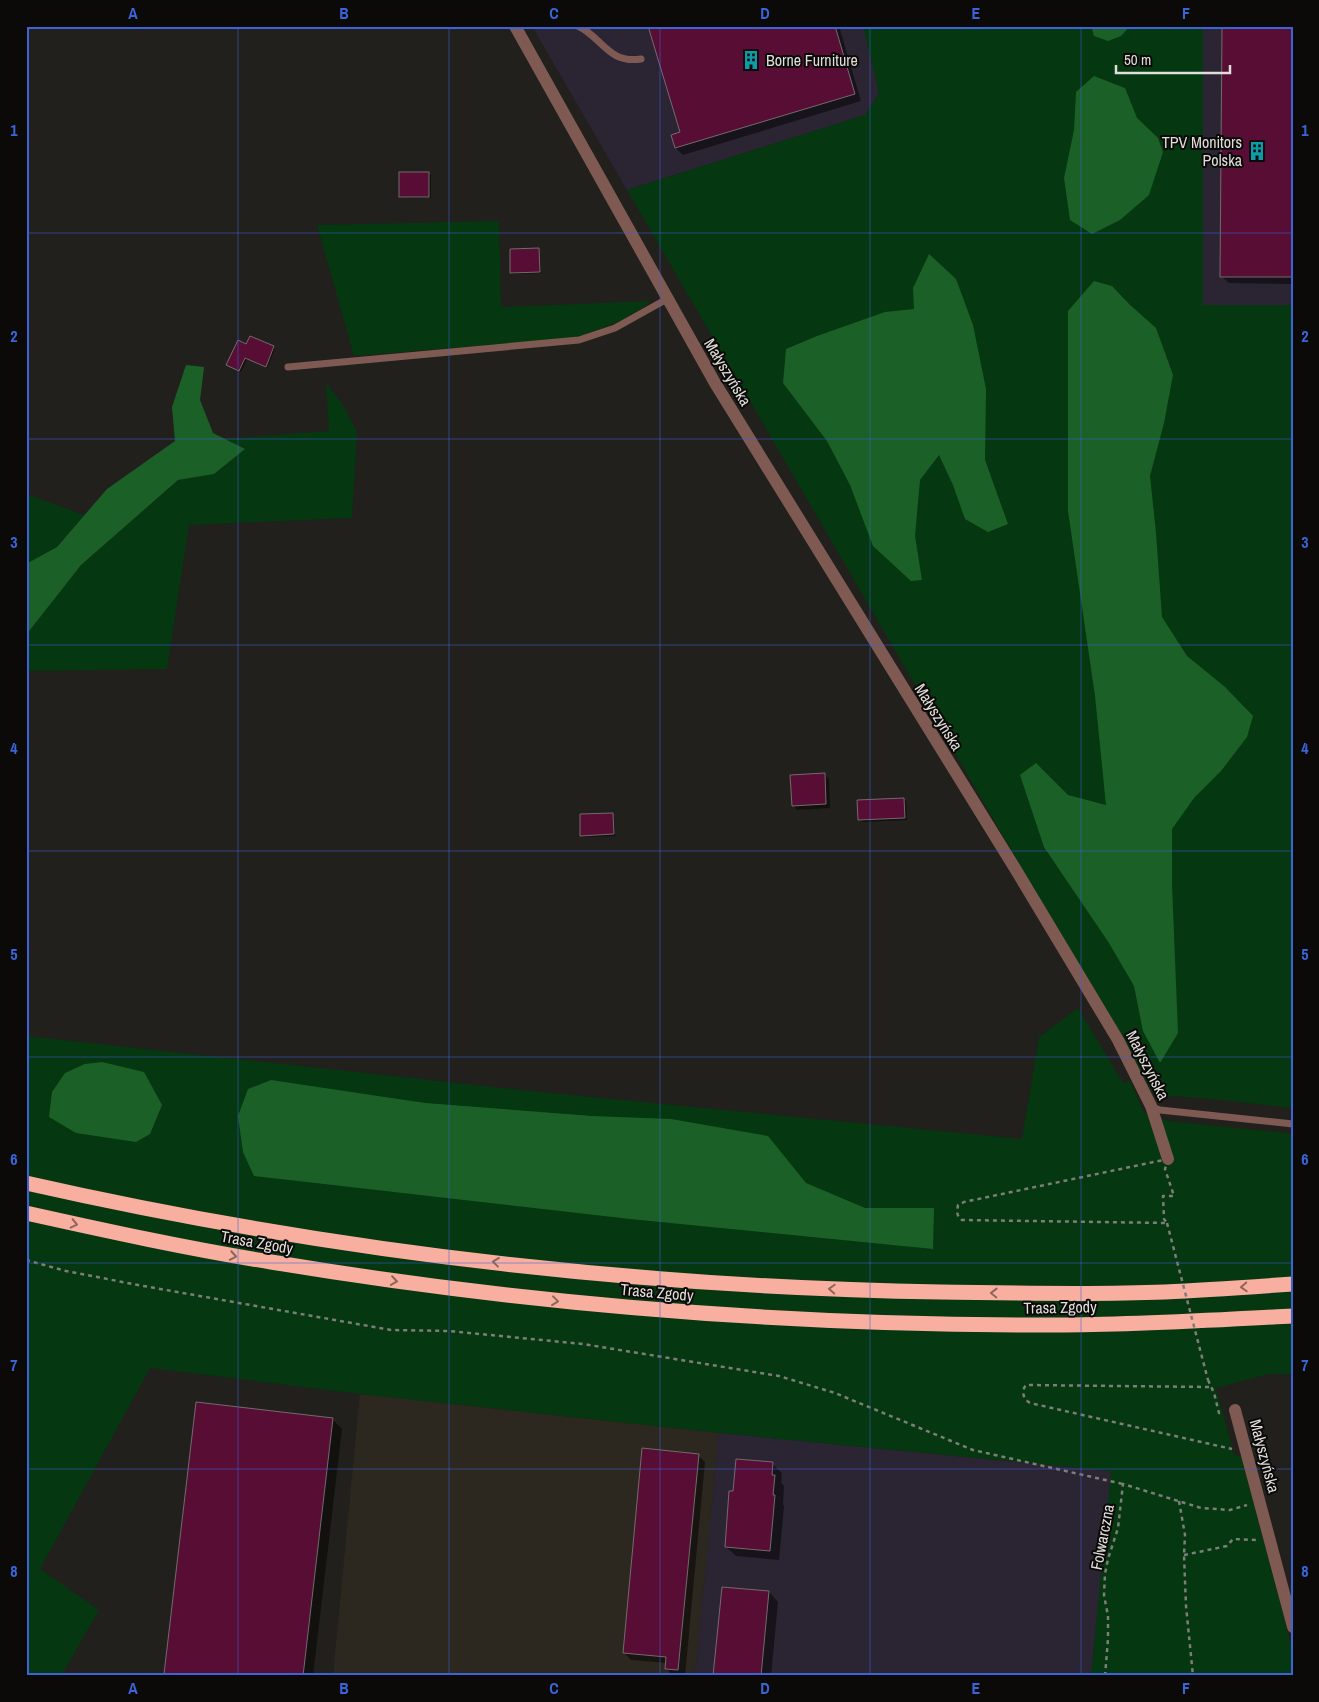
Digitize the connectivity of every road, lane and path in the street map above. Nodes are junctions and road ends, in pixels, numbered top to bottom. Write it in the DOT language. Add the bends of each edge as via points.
graph roads {
  1 [pos="515,26"];
  2 [pos="578,26"];
  3 [pos="641,59"];
  4 [pos="667,299"];
  5 [pos="288,367"];
  6 [pos="1151,1106"];
  7 [pos="1293,1124"];
  8 [pos="1163,1160"];
  9 [pos="26,1183"];
  10 [pos="26,1213"];
  11 [pos="1167,1223"];
  12 [pos="26,1260"];
  13 [pos="1293,1284"];
  14 [pos="1293,1316"];
  15 [pos="1209,1387"];
  16 [pos="1231,1411"];
  17 [pos="1234,1449"];
  18 [pos="1123,1484"];
  19 [pos="1260,1500"];
  20 [pos="1179,1501"];
  21 [pos="1270,1541"];
  22 [pos="1184,1555"];
  23 [pos="1293,1627"];
  24 [pos="1105,1676"];
  25 [pos="1194,1676"];
  1 -- 4 [label="street, Małyszyńska"];
  2 -- 3 [label="lane" via="612,54 626,59"];
  4 -- 5 [label="lane" via="615,328 579,340"];
  4 -- 6 [label="street, Małyszyńska" via="715,384 1016,870 1108,1024"];
  6 -- 7 [label="lane" via="1160,1110"];
  6 -- 8 [label="street, Małyszyńska"];
  8 -- 11 [label="path" via="1174,1196 1163,1196"];
  8 -- 11 [label="path" via="964,1202 958,1205 957,1211 962,1220"];
  13 -- 9 [label="highway, Trasa Zgody, one-way" via="1060,1294 858,1291 705,1283 403,1252 274,1232"];
  10 -- 14 [label="highway, Trasa Zgody, one-way" via="269,1262 563,1302 859,1323 1167,1323"];
  11 -- 15 [label="path, bridge"];
  12 -- 18 [label="path" via="138,1285 391,1330 449,1331 583,1344 780,1376 835,1393 973,1450"];
  15 -- 16 [label="path" via="1214,1393 1218,1413"];
  15 -- 17 [label="path" via="1026,1385 1023,1388 1025,1400 1030,1403"];
  16 -- 19 [label="street, Małyszyńska"];
  18 -- 20 [label="path, Folwarczna"];
  18 -- 24 [label="path, Folwarczna" via="1118,1528 1105,1574 1108,1639"];
  19 -- 20 [label="path, Folwarczna" via="1230,1510 1201,1508"];
  19 -- 21 [label="street, Małyszyńska"];
  20 -- 22 [label="path" via="1185,1535"];
  21 -- 22 [label="path" via="1233,1539 1227,1546"];
  21 -- 23 [label="street, Małyszyńska"];
  22 -- 25 [label="path"];
}
